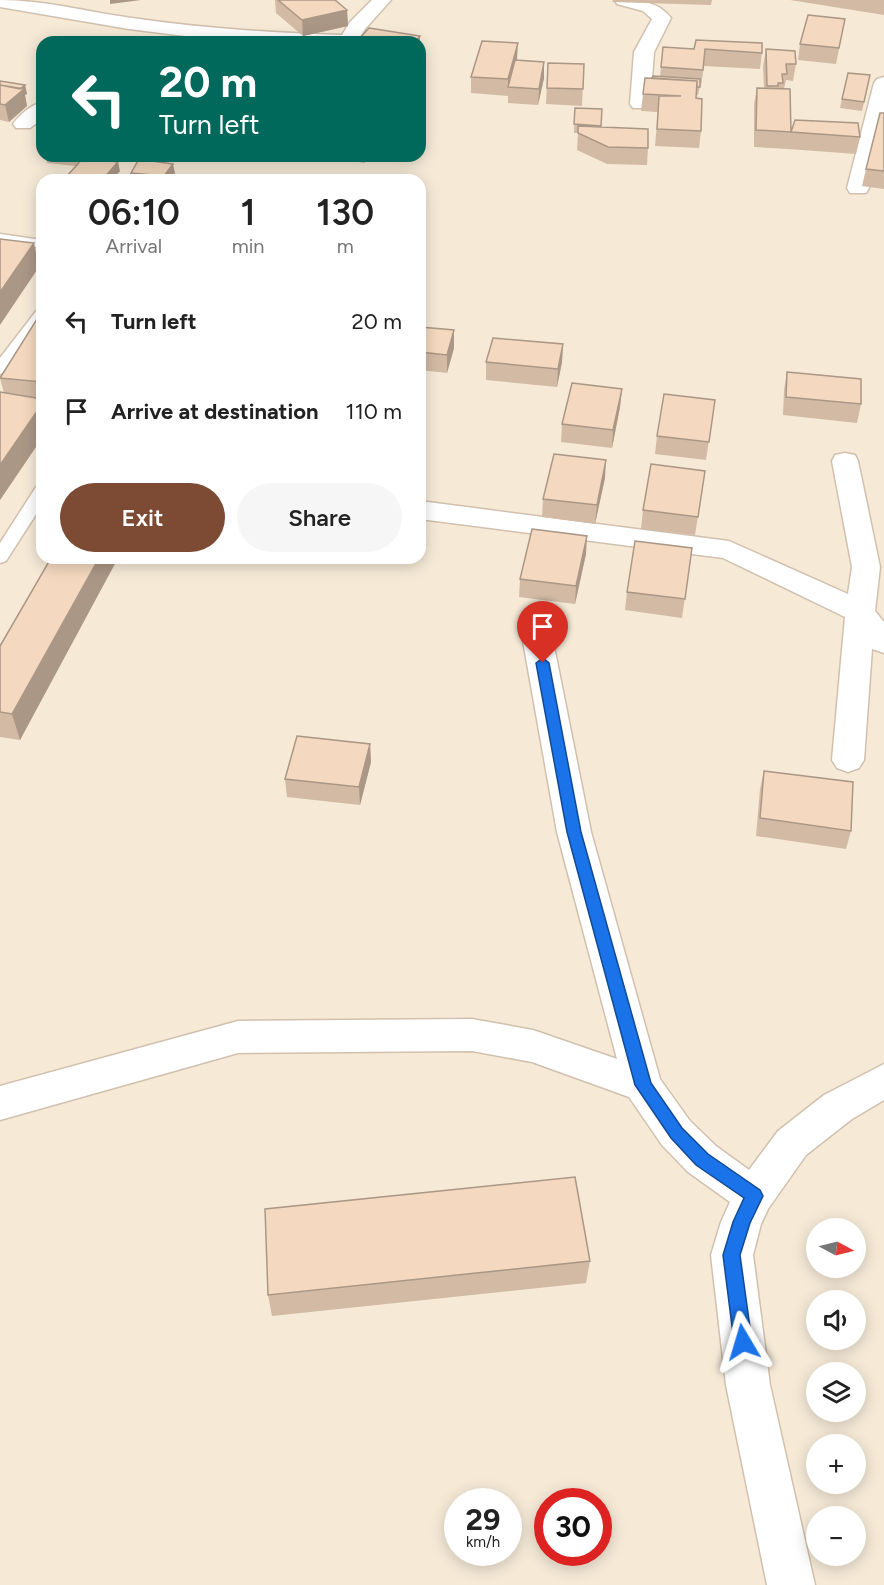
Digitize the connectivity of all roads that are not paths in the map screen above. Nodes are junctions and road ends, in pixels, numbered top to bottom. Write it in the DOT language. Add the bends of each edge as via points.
graph roads {
  1 [pos="381,0"];
  2 [pos="624,0"];
  3 [pos="0,1"];
  4 [pos="141,25"];
  5 [pos="127,36"];
  6 [pos="247,36"];
  7 [pos="352,36"];
  8 [pos="884,83"];
  9 [pos="640,104"];
  10 [pos="36,113"];
  11 [pos="880,122"];
  12 [pos="23,124"];
  13 [pos="858,188"];
  14 [pos="0,238"];
  15 [pos="36,243"];
  16 [pos="36,321"];
  17 [pos="0,369"];
  18 [pos="845,461"];
  19 [pos="36,500"];
  20 [pos="426,511"];
  21 [pos="0,557"];
  22 [pos="860,612"];
  23 [pos="538,641"];
  24 [pos="884,643"];
  25 [pos="848,760"];
  26 [pos="884,1080"];
  27 [pos="643,1085"];
  28 [pos="0,1103"];
  29 [pos="754,1196"];
  30 [pos="791,1585"];
  1 -- 7 [label="street"];
  2 -- 9 [label="street" via="650,7 662,18 644,52"];
  3 -- 4 [label="street"];
  4 -- 5 [label="street"];
  4 -- 6 [label="street" via="165,19"];
  8 -- 11 [label="street"];
  10 -- 12 [label="street"];
  11 -- 13 [label="street"];
  14 -- 15 [label="lane"];
  16 -- 17 [label="lane"];
  18 -- 22 [label="street" via="865,552"];
  19 -- 21 [label="lane"];
  20 -- 22 [label="street" via="711,546 741,555"];
  22 -- 24 [label="street"];
  22 -- 25 [label="street"];
  23 -- 27 [label="street" via="574,832"];
  26 -- 29 [label="street" via="838,1107 792,1143"];
  27 -- 28 [label="street" via="532,1046 472,1035 238,1037"];
  27 -- 29 [label="street" via="676,1133 702,1159"];
  29 -- 30 [label="street" via="741,1222 732,1255 748,1385"];
}
